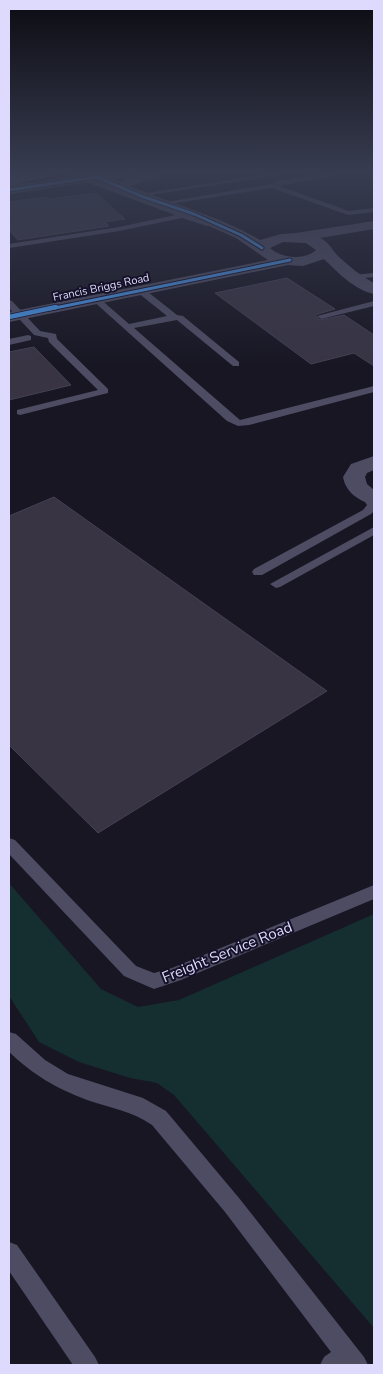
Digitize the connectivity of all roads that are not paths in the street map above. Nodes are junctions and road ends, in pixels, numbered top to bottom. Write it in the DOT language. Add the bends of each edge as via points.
graph roads {
  1 [pos="66,237"];
  2 [pos="243,237"];
  3 [pos="290,237"];
  4 [pos="299,237"];
  5 [pos="345,237"];
  6 [pos="294,238"];
  7 [pos="9,246"];
  8 [pos="262,249"];
  9 [pos="324,249"];
  10 [pos="292,261"];
  11 [pos="374,274"];
  12 [pos="352,277"];
  13 [pos="197,278"];
  14 [pos="374,289"];
  15 [pos="140,290"];
  16 [pos="95,299"];
  17 [pos="374,304"];
  18 [pos="11,313"];
  19 [pos="321,316"];
  20 [pos="174,317"];
  21 [pos="128,327"];
  22 [pos="52,337"];
  23 [pos="28,338"];
  24 [pos="9,342"];
  25 [pos="236,364"];
  26 [pos="374,389"];
  27 [pos="20,412"];
  28 [pos="374,462"];
  29 [pos="370,496"];
  30 [pos="374,530"];
  31 [pos="258,572"];
  32 [pos="276,584"];
  33 [pos="9,844"];
  34 [pos="374,892"];
  35 [pos="9,1040"];
  36 [pos="9,1253"];
  37 [pos="345,1362"];
  38 [pos="87,1365"];
  1 -- 7 [label="lane"];
  2 -- 8 [label="street"];
  3 -- 6 [label="street"];
  4 -- 6 [label="street"];
  5 -- 9 [label="street"];
  6 -- 8 [label="street, Francis Briggs Road" via="271,240"];
  6 -- 9 [label="street" via="314,241"];
  8 -- 10 [label="street" via="274,258"];
  8 -- 13 [label="street, Francis Briggs Road" via="245,264"];
  9 -- 10 [label="street, Francis Briggs Road" via="314,258"];
  9 -- 12 [label="street"];
  10 -- 12 [label="street" via="322,266"];
  10 -- 13 [label="street, Francis Briggs Road"];
  11 -- 12 [label="lane"];
  12 -- 14 [label="street"];
  13 -- 15 [label="street, Francis Briggs Road"];
  15 -- 16 [label="street, Francis Briggs Road"];
  15 -- 20 [label="lane"];
  16 -- 18 [label="street, Francis Briggs Road"];
  16 -- 21 [label="lane"];
  17 -- 19 [label="lane"];
  18 -- 22 [label="lane" via="37,333"];
  18 -- 23 [label="lane"];
  20 -- 21 [label="lane"];
  20 -- 25 [label="lane" via="180,318"];
  21 -- 26 [label="lane" via="210,402 238,423"];
  22 -- 23 [label="lane"];
  22 -- 27 [label="lane" via="105,391"];
  23 -- 24 [label="lane"];
  28 -- 29 [label="street" via="359,469 354,477 356,486"];
  29 -- 31 [label="lane" via="373,502 367,512"];
  30 -- 32 [label="lane"];
  33 -- 34 [label="lane, Freight Service Road" via="130,971 154,981 175,976"];
  35 -- 37 [label="lane" via="38,1066 61,1080 143,1107 160,1118 232,1205"];
  36 -- 38 [label="lane"];
}
